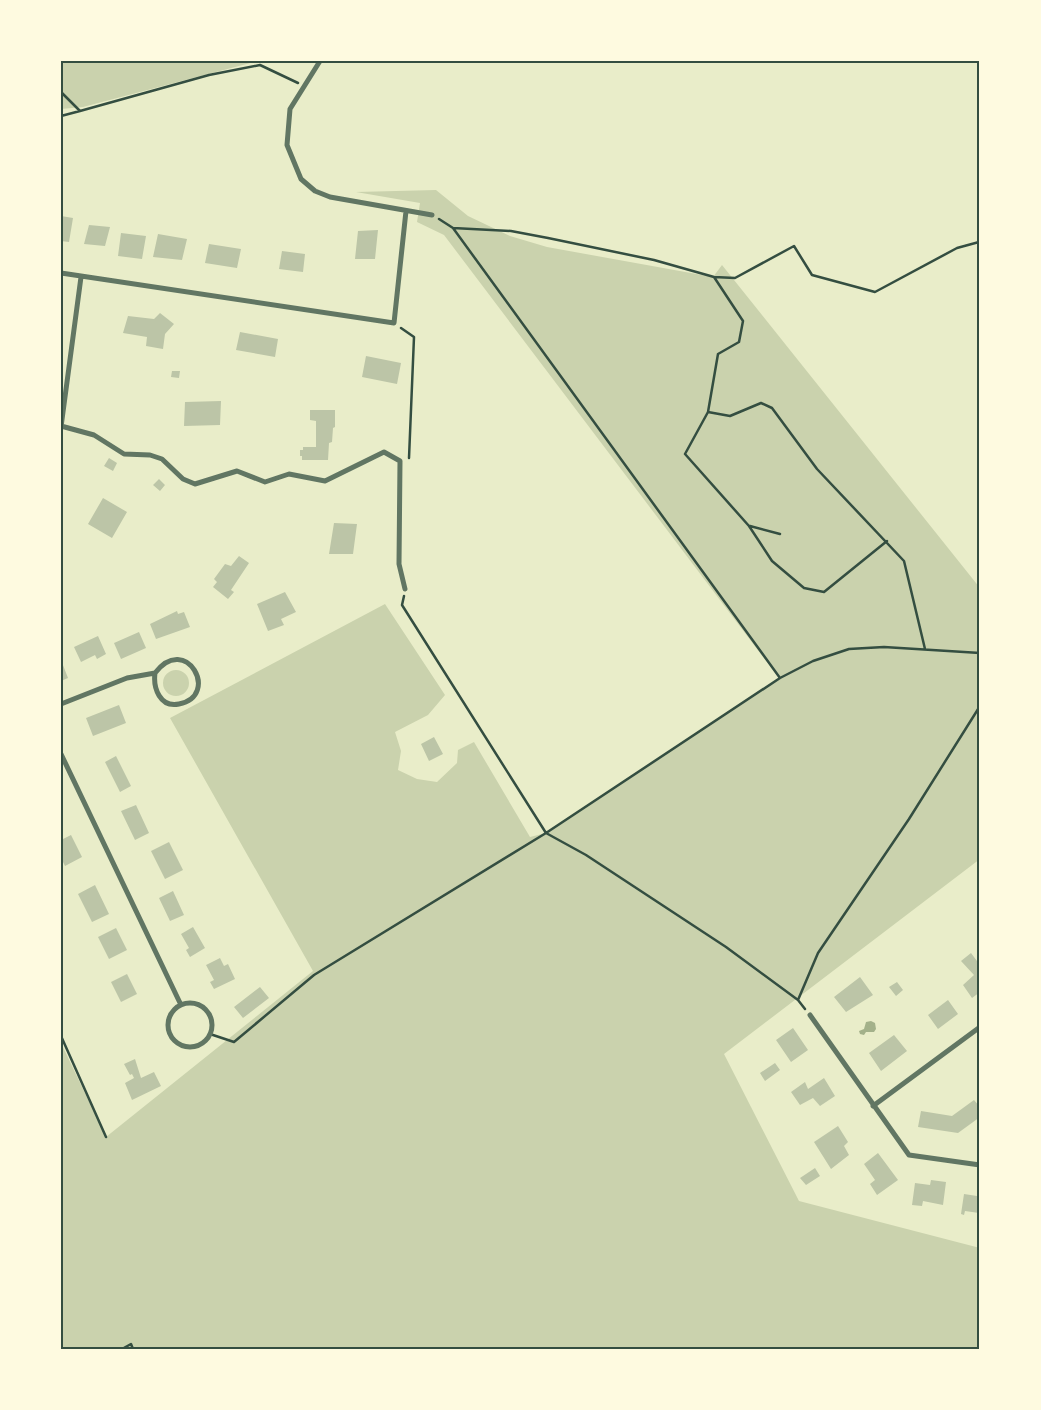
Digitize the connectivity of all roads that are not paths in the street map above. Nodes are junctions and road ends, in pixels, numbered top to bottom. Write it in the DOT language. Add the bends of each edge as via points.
graph roads {
  1 [pos="320,61"];
  2 [pos="406,211"];
  3 [pos="432,215"];
  4 [pos="61,273"];
  5 [pos="82,276"];
  6 [pos="61,427"];
  7 [pos="405,589"];
  8 [pos="156,673"];
  9 [pos="61,704"];
  10 [pos="61,754"];
  11 [pos="181,1004"];
  12 [pos="810,1015"];
  13 [pos="980,1028"];
  14 [pos="873,1106"];
  15 [pos="980,1165"];
  1 -- 2 [label="street" via="290,109 287,145 302,179 315,191 330,197"];
  2 -- 3 [label="street"];
  2 -- 5 [label="street" via="394,323"];
  4 -- 5 [label="street"];
  5 -- 6 [label="street"];
  6 -- 7 [label="street" via="94,435 124,454 162,459 183,479 195,484 237,471 265,482 289,474 325,481 384,452 400,461 400,564"];
  8 -- 8 [label="street" via="154,684 157,694 166,702 176,705 195,695 199,685 198,674 187,663 172,660 162,664"];
  8 -- 9 [label="street" via="127,678"];
  10 -- 11 [label="street"];
  11 -- 11 [label="street" via="172,1011 168,1021 174,1040 183,1046 204,1042 212,1023 209,1013 201,1006"];
  12 -- 14 [label="street"];
  13 -- 14 [label="street"];
  14 -- 15 [label="street" via="909,1155"];
}
